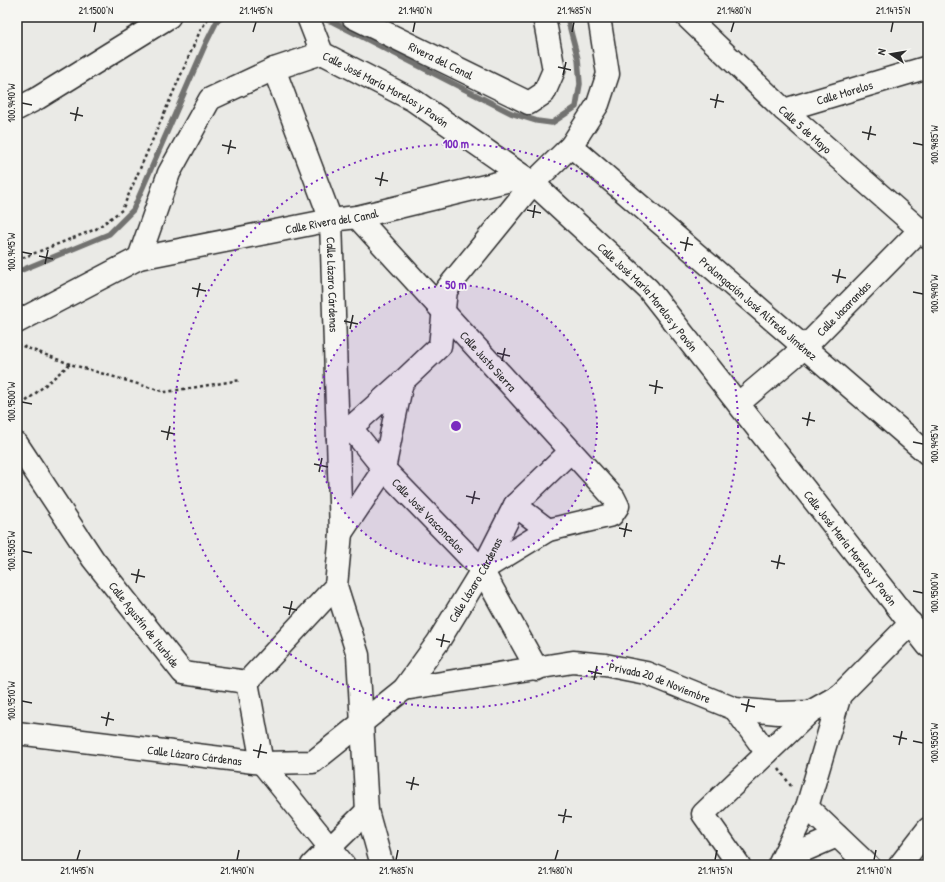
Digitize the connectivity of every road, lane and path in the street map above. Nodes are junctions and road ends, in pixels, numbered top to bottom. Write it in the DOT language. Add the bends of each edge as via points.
graph roads {
  1 [pos="168,17"];
  2 [pos="209,17"];
  3 [pos="353,17"];
  4 [pos="544,17"];
  5 [pos="599,17"];
  6 [pos="688,17"];
  7 [pos="315,35"];
  8 [pos="928,67"];
  9 [pos="274,69"];
  10 [pos="17,109"];
  11 [pos="784,110"];
  12 [pos="571,146"];
  13 [pos="528,180"];
  14 [pos="357,217"];
  15 [pos="332,220"];
  16 [pos="925,232"];
  17 [pos="139,258"];
  18 [pos="17,260"];
  19 [pos="444,314"];
  20 [pos="17,322"];
  21 [pos="17,344"];
  22 [pos="805,348"];
  23 [pos="70,364"];
  24 [pos="241,380"];
  25 [pos="402,382"];
  26 [pos="739,403"];
  27 [pos="17,409"];
  28 [pos="344,434"];
  29 [pos="17,444"];
  30 [pos="571,451"];
  31 [pos="928,454"];
  32 [pos="384,469"];
  33 [pos="515,505"];
  34 [pos="548,530"];
  35 [pos="341,532"];
  36 [pos="482,570"];
  37 [pos="336,586"];
  38 [pos="911,623"];
  39 [pos="928,646"];
  40 [pos="537,669"];
  41 [pos="247,682"];
  42 [pos="404,689"];
  43 [pos="840,694"];
  44 [pos="735,709"];
  45 [pos="810,712"];
  46 [pos="360,725"];
  47 [pos="17,733"];
  48 [pos="767,753"];
  49 [pos="262,763"];
  50 [pos="807,807"];
  51 [pos="367,811"];
  52 [pos="928,829"];
  53 [pos="837,836"];
  54 [pos="330,846"];
  55 [pos="781,862"];
  56 [pos="312,865"];
  57 [pos="344,865"];
  58 [pos="382,865"];
  59 [pos="739,865"];
  60 [pos="868,865"];
  61 [pos="900,865"];
  1 -- 10 [label="street"];
  2 -- 18 [label="path" via="200,31 122,210 96,229"];
  3 -- 4 [label="street, Rivera del Canal" via="529,103 544,93 554,70"];
  5 -- 12 [label="street" via="608,74 598,104"];
  6 -- 11 [label="street, Calle 5 de Mayo"];
  7 -- 9 [label="street"];
  7 -- 13 [label="street, Calle José María Morelos y Pavón"];
  8 -- 11 [label="street, Calle Morelos"];
  9 -- 15 [label="street, Calle Lázaro Cárdenas"];
  9 -- 17 [label="street" via="210,99 169,173"];
  11 -- 16 [label="street, Calle 5 de Mayo"];
  12 -- 13 [label="street"];
  12 -- 22 [label="street, Prolongación José Alfredo Jiménez"];
  13 -- 14 [label="street, Calle Rivera del Canal"];
  13 -- 19 [label="street" via="446,290"];
  13 -- 26 [label="street, Calle José María Morelos y Pavón" via="648,289"];
  14 -- 15 [label="street, Calle Rivera del Canal"];
  14 -- 19 [label="street, Calle Justo Sierra"];
  15 -- 17 [label="street, Calle Rivera del Canal"];
  15 -- 28 [label="street, Calle Lázaro Cárdenas"];
  16 -- 22 [label="street, Calle Jacarandas"];
  17 -- 20 [label="street, Calle Rivera del Canal"];
  19 -- 25 [label="street" via="440,346"];
  19 -- 30 [label="street, Calle Justo Sierra"];
  21 -- 23 [label="path"];
  22 -- 26 [label="street, Calle Jacarandas"];
  22 -- 31 [label="street, Prolongación José Alfredo Jiménez"];
  23 -- 24 [label="path" via="164,392"];
  23 -- 27 [label="path"];
  25 -- 28 [label="street"];
  25 -- 32 [label="street"];
  26 -- 38 [label="street, Calle José María Morelos y Pavón"];
  28 -- 32 [label="street, Calle José Vasconcelos"];
  28 -- 35 [label="street, Calle Lázaro Cárdenas"];
  29 -- 41 [label="street, Calle Agustín de Iturbide" via="93,559 183,673"];
  30 -- 33 [label="street, Calle Lázaro Cárdenas"];
  30 -- 34 [label="street, Calle Justo Sierra" via="614,498 618,506 612,515"];
  32 -- 35 [label="street"];
  32 -- 36 [label="street, Calle José Vasconcelos"];
  33 -- 34 [label="street"];
  33 -- 36 [label="street, Calle Lázaro Cárdenas"];
  34 -- 36 [label="street"];
  35 -- 37 [label="street, Calle Lázaro Cárdenas"];
  36 -- 40 [label="street, Calle José Vasconcelos"];
  36 -- 42 [label="street, Calle Lázaro Cárdenas" via="438,642"];
  37 -- 41 [label="street"];
  37 -- 46 [label="street, Calle Lázaro Cárdenas" via="358,655"];
  38 -- 39 [label="street, Calle José María Morelos y Pavón"];
  38 -- 43 [label="street"];
  40 -- 42 [label="street, Privada 20 de Noviembre"];
  40 -- 44 [label="street, Privada 20 de Noviembre" via="573,662 646,673"];
  41 -- 49 [label="street"];
  42 -- 46 [label="street, Calle Lázaro Cárdenas"];
  43 -- 45 [label="street, Privada 20 de Noviembre"];
  43 -- 50 [label="street"];
  44 -- 45 [label="street, Privada 20 de Noviembre" via="778,713"];
  44 -- 48 [label="street"];
  45 -- 48 [label="street"];
  46 -- 49 [label="street, Calle Lázaro Cárdenas" via="313,762"];
  46 -- 51 [label="street, Calle Lázaro Cárdenas"];
  47 -- 49 [label="street, Calle Lázaro Cárdenas"];
  48 -- 50 [label="path"];
  48 -- 59 [label="street" via="703,814"];
  49 -- 54 [label="street"];
  50 -- 53 [label="street"];
  50 -- 55 [label="street"];
  51 -- 54 [label="street"];
  51 -- 58 [label="street, Calle Lázaro Cárdenas"];
  52 -- 61 [label="street"];
  53 -- 55 [label="street"];
  53 -- 60 [label="street"];
  54 -- 56 [label="street"];
  54 -- 57 [label="street"];
}
